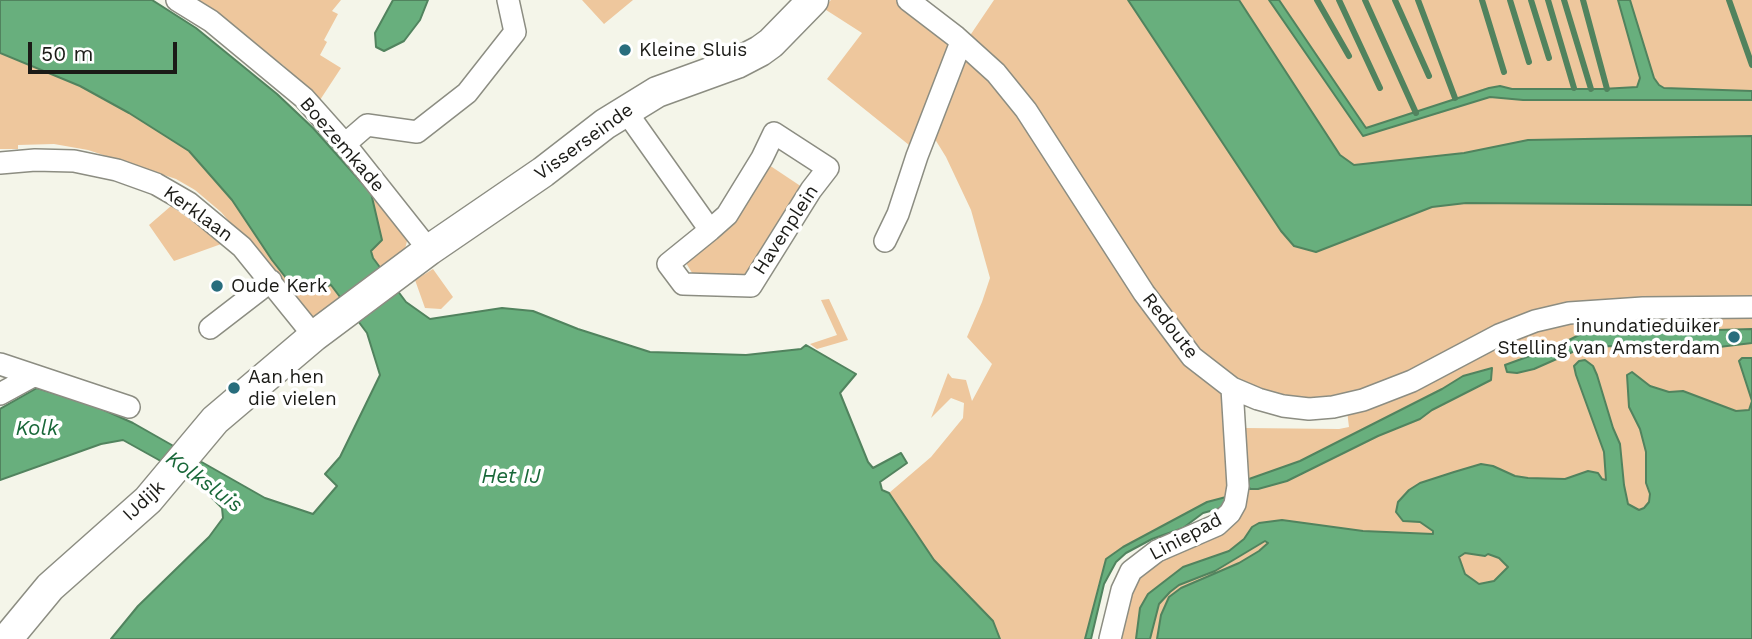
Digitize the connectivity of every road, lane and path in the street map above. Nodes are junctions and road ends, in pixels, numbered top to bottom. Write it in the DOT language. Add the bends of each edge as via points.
graph roads {
  1 [pos="177,0"];
  2 [pos="508,0"];
  3 [pos="813,0"];
  4 [pos="908,0"];
  5 [pos="961,42"];
  6 [pos="625,110"];
  7 [pos="345,144"];
  8 [pos="0,163"];
  9 [pos="710,229"];
  10 [pos="884,241"];
  11 [pos="429,250"];
  12 [pos="392,278"];
  13 [pos="271,281"];
  14 [pos="1752,307"];
  15 [pos="210,328"];
  16 [pos="324,329"];
  17 [pos="0,364"];
  18 [pos="33,376"];
  19 [pos="1232,388"];
  20 [pos="0,394"];
  21 [pos="128,407"];
  22 [pos="3,638"];
  23 [pos="1110,639"];
  1 -- 7 [label="street, Boezemkade" via="211,21 304,98"];
  2 -- 7 [label="street" via="515,32 467,93 417,132 367,125"];
  3 -- 6 [label="street, Visserseinde" via="760,51 657,92"];
  4 -- 5 [label="street, Redoute"];
  5 -- 10 [label="street"];
  5 -- 19 [label="street, Redoute" via="996,73 1038,126 1181,344"];
  6 -- 9 [label="street"];
  6 -- 11 [label="street, Visserseinde"];
  7 -- 11 [label="street, Boezemkade"];
  8 -- 13 [label="street, Kerklaan" via="74,161 156,184 189,203 231,238"];
  9 -- 9 [label="street, Havenplein" via="668,264 683,284 751,286 828,167 774,133 727,215"];
  11 -- 12 [label="street, Visserseinde"];
  12 -- 16 [label="street, IJdijk"];
  13 -- 15 [label="street"];
  13 -- 16 [label="street, Kerklaan"];
  14 -- 19 [label="street, Redoute" via="1605,310 1549,317 1499,335 1385,393 1334,407 1283,406"];
  16 -- 22 [label="street, IJdijk" via="215,420 148,500 50,587"];
  17 -- 18 [label="street"];
  18 -- 20 [label="street"];
  18 -- 21 [label="street"];
  19 -- 23 [label="street, Liniepad" via="1236,504 1217,525 1157,551 1131,571"];
}
